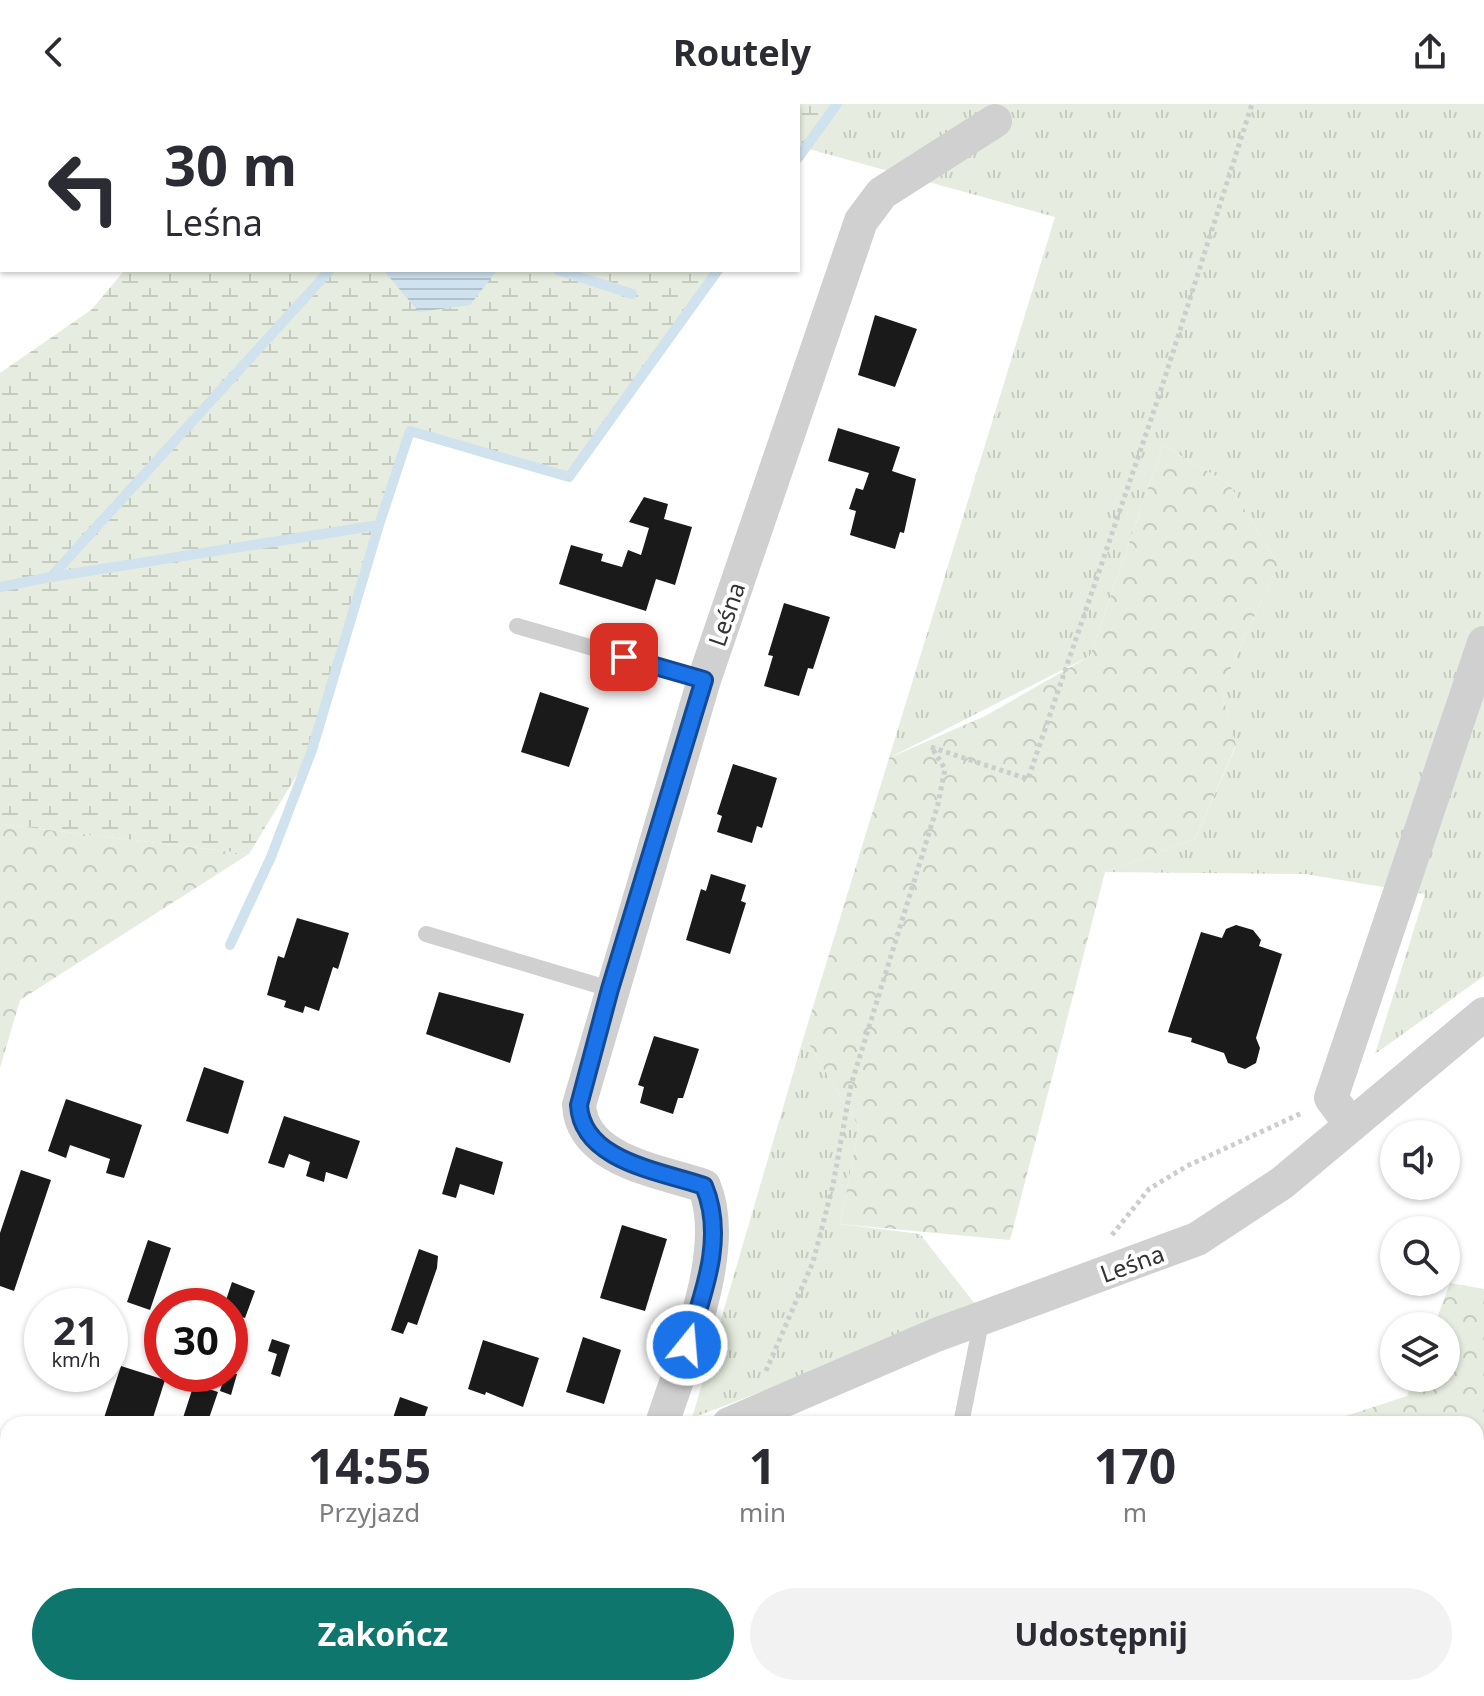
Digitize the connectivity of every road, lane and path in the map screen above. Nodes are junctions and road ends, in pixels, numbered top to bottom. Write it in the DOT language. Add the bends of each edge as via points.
graph roads {
  1 [pos="1252,104"];
  2 [pos="995,121"];
  3 [pos="517,626"];
  4 [pos="1484,643"];
  5 [pos="704,680"];
  6 [pos="426,934"];
  7 [pos="610,989"];
  8 [pos="1484,1014"];
  9 [pos="1341,1112"];
  10 [pos="1093,1277"];
  11 [pos="982,1318"];
  12 [pos="664,1416"];
  13 [pos="740,1416"];
  14 [pos="748,1416"];
  15 [pos="963,1416"];
  1 -- 13 [label="path" via="1028,779 931,747 945,769 938,804 851,1085 813,1262"];
  2 -- 5 [label="street, Leśna" via="882,193 861,221"];
  3 -- 5 [label="lane"];
  4 -- 9 [label="street"];
  5 -- 7 [label="street, Leśna"];
  6 -- 7 [label="lane"];
  7 -- 12 [label="street, Leśna" via="579,1105 580,1122 590,1137 621,1158 704,1186 713,1207 711,1266"];
  8 -- 9 [label="street, Leśna"];
  9 -- 10 [label="street, Leśna" via="1282,1183 1197,1239"];
  9 -- 10 [label="path" via="1187,1166 1149,1189 1112,1235"];
  10 -- 11 [label="street, Leśna"];
  11 -- 14 [label="street, Leśna"];
  11 -- 15 [label="lane"];
}
